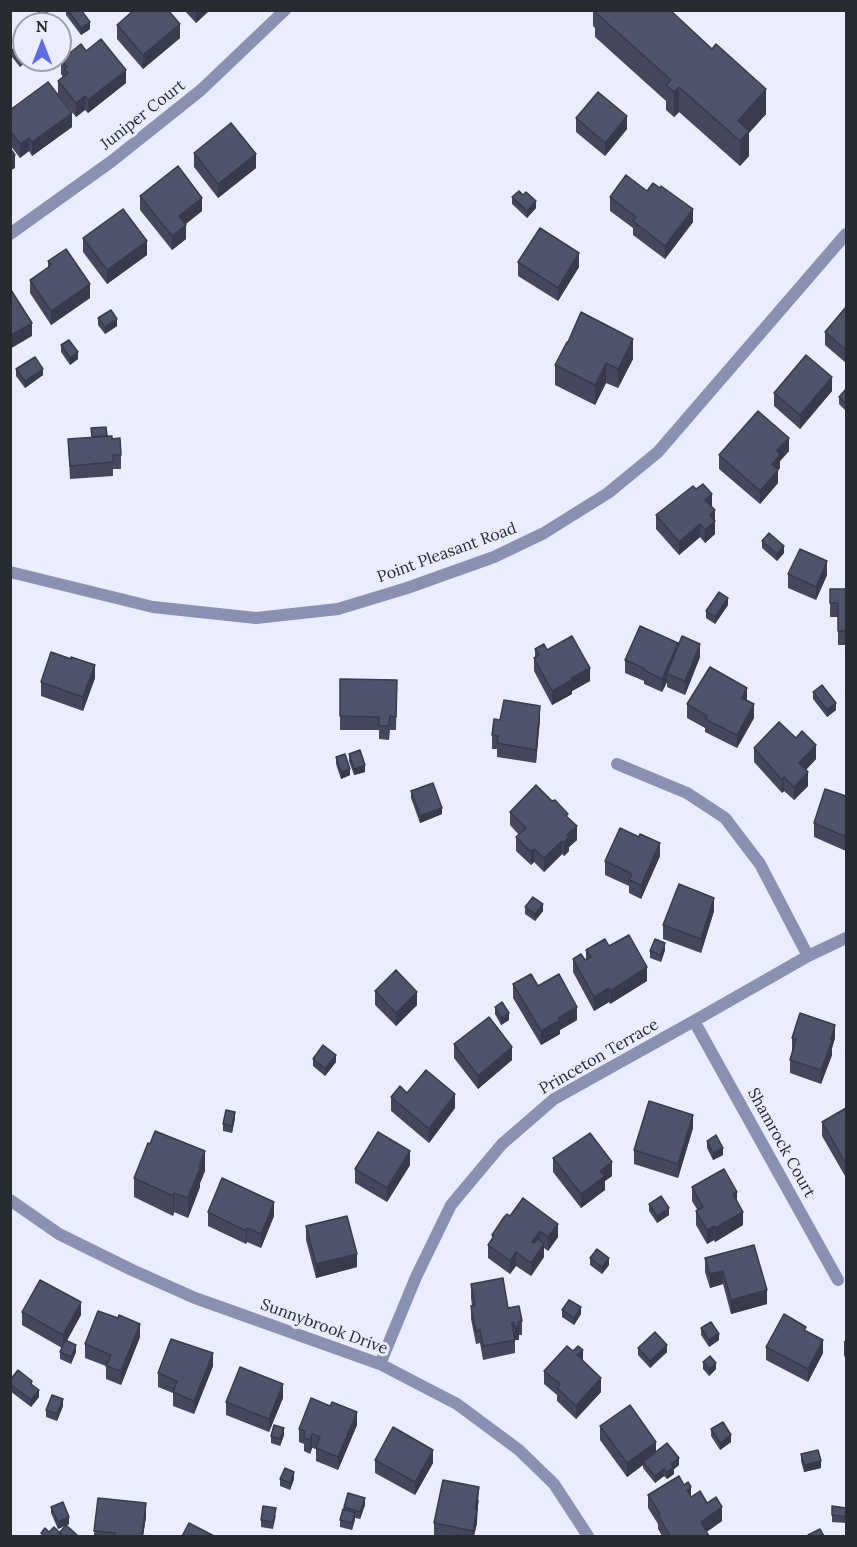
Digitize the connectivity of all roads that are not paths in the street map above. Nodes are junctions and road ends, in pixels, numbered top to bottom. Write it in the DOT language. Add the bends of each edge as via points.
graph roads {
  1 [pos="285,10"];
  2 [pos="10,234"];
  3 [pos="846,234"];
  4 [pos="10,572"];
  5 [pos="617,764"];
  6 [pos="846,938"];
  7 [pos="807,956"];
  8 [pos="694,1022"];
  9 [pos="10,1200"];
  10 [pos="838,1280"];
  11 [pos="380,1364"];
  12 [pos="588,1536"];
  1 -- 2 [label="street, Juniper Court" via="201,90 112,161"];
  3 -- 4 [label="street, Point Pleasant Road" via="658,452 608,493 544,533 494,557 338,609 256,618 153,607"];
  5 -- 7 [label="street" via="687,793 725,818 760,864"];
  6 -- 7 [label="street, Princeton Terrace"];
  7 -- 8 [label="street, Princeton Terrace"];
  8 -- 10 [label="street, Shamrock Court"];
  8 -- 11 [label="street, Princeton Terrace" via="554,1099 502,1144 451,1205"];
  9 -- 11 [label="street, Sunnybrook Drive" via="59,1234 195,1298"];
  11 -- 12 [label="street, Sunnybrook Drive" via="457,1404 519,1450 554,1484"];
}
